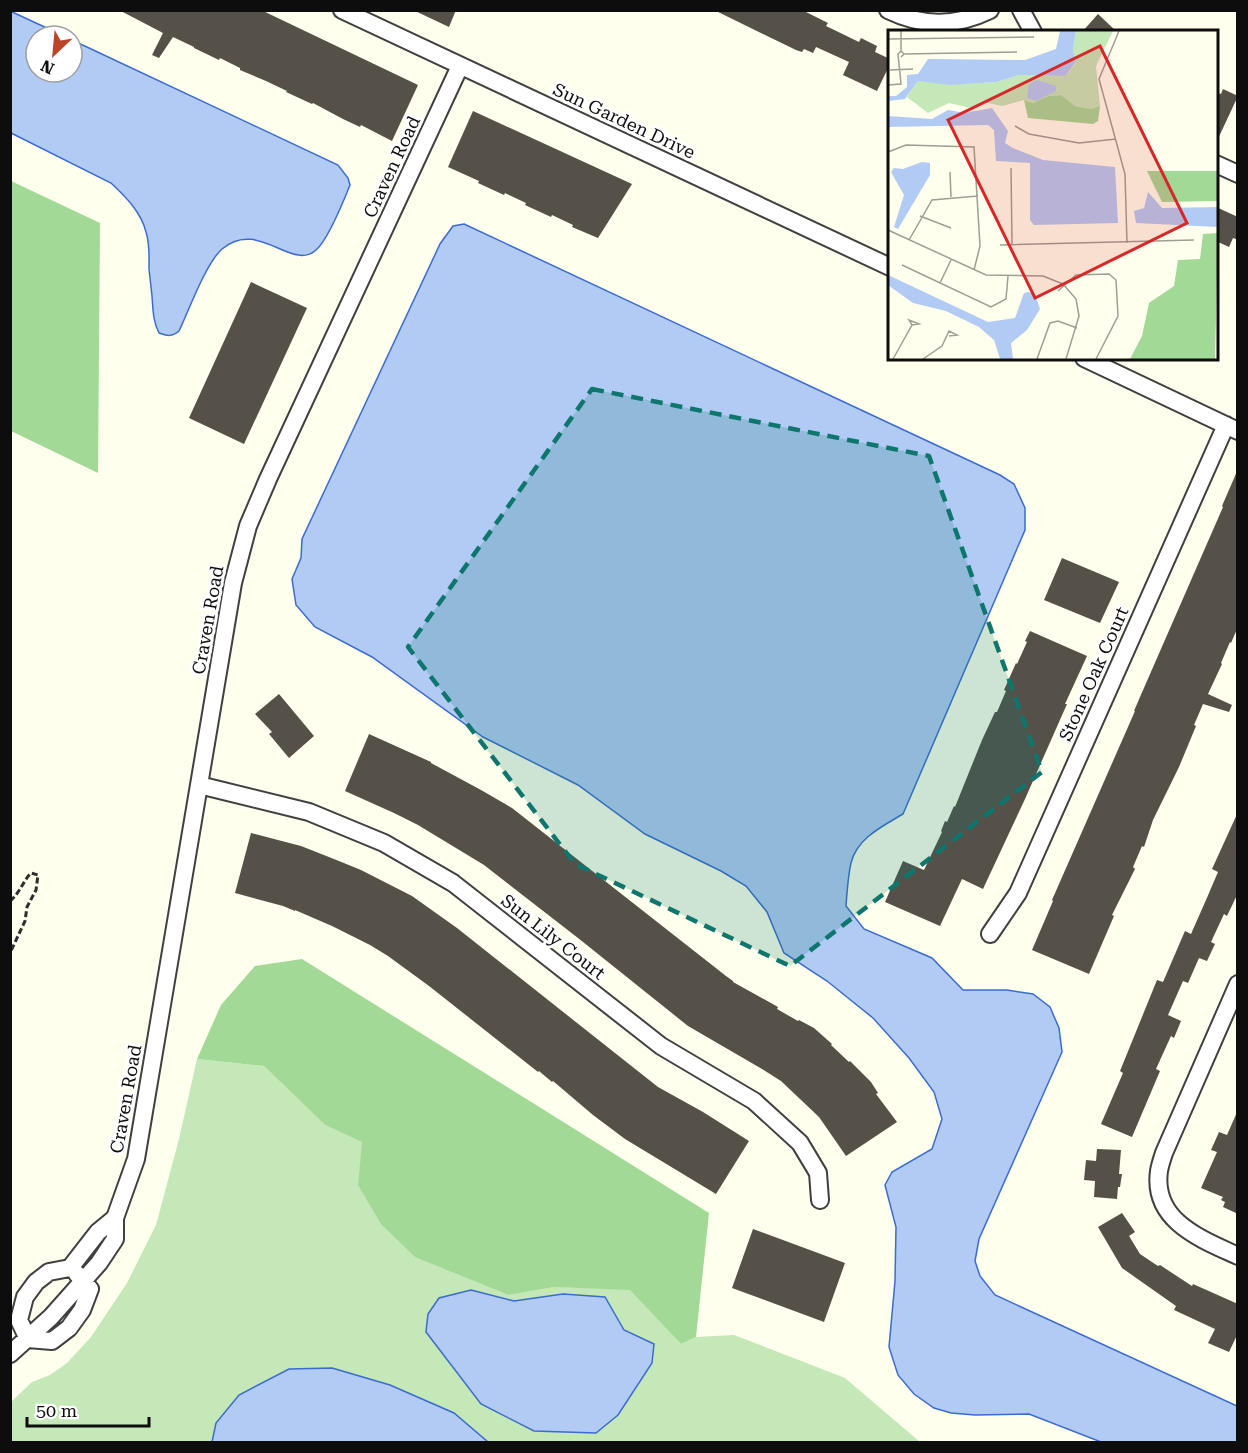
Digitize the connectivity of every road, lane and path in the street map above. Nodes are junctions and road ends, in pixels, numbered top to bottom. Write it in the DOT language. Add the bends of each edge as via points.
graph roads {
  1 [pos="342,10"];
  2 [pos="888,10"];
  3 [pos="990,10"];
  4 [pos="1021,10"];
  5 [pos="1032,30"];
  6 [pos="460,66"];
  7 [pos="1218,165"];
  8 [pos="1238,174"];
  9 [pos="888,266"];
  10 [pos="1088,360"];
  11 [pos="1232,428"];
  12 [pos="199,785"];
  13 [pos="10,901"];
  14 [pos="990,934"];
  15 [pos="10,953"];
  16 [pos="1238,984"];
  17 [pos="820,1200"];
  18 [pos="115,1218"];
  19 [pos="1238,1256"];
  20 [pos="70,1268"];
  21 [pos="83,1281"];
  22 [pos="28,1339"];
  23 [pos="10,1354"];
  1 -- 6 [label="street, Sun Garden Drive"];
  2 -- 3 [label="street" via="928,23 952,23"];
  4 -- 5 [label="street"];
  6 -- 9 [label="street, Sun Garden Drive"];
  6 -- 12 [label="street, Craven Road" via="248,526 233,583"];
  7 -- 8 [label="street"];
  10 -- 11 [label="street"];
  11 -- 14 [label="street, Stone Oak Court" via="1018,893"];
  12 -- 17 [label="street, Sun Lily Court" via="309,812 384,843 453,883 661,1046 754,1101 800,1143 818,1173"];
  12 -- 18 [label="street, Craven Road" via="136,1159"];
  13 -- 15 [label="path" via="31,873 38,875 25,921"];
  16 -- 19 [label="street" via="1159,1171 1160,1193 1178,1223 1197,1237"];
  18 -- 20 [label="street, Craven Road" via="98,1232"];
  18 -- 21 [label="street, Craven Road" via="115,1239"];
  20 -- 21 [label="street"];
  20 -- 22 [label="street" via="49,1272 25,1297 19,1320"];
  21 -- 22 [label="street" via="90,1289 69,1328 52,1341"];
  22 -- 23 [label="street"];
}
